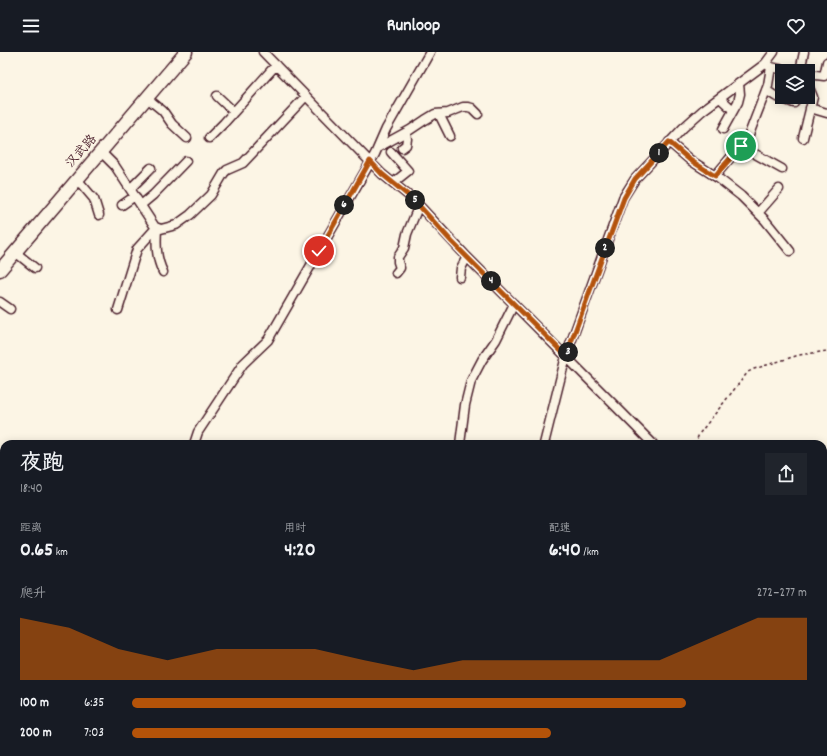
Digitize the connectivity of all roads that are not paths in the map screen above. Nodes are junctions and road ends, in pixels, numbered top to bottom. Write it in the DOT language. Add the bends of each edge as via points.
graph roads {
  1 [pos="186,52"];
  2 [pos="263,52"];
  3 [pos="430,52"];
  4 [pos="774,52"];
  5 [pos="804,52"];
  6 [pos="827,62"];
  7 [pos="801,64"];
  8 [pos="276,65"];
  9 [pos="768,66"];
  10 [pos="775,68"];
  11 [pos="815,75"];
  12 [pos="739,84"];
  13 [pos="766,90"];
  14 [pos="217,96"];
  15 [pos="306,96"];
  16 [pos="775,96"];
  17 [pos="147,98"];
  18 [pos="720,98"];
  19 [pos="811,104"];
  20 [pos="810,108"];
  21 [pos="733,110"];
  22 [pos="234,112"];
  23 [pos="827,113"];
  24 [pos="439,114"];
  25 [pos="478,114"];
  26 [pos="723,129"];
  27 [pos="406,133"];
  28 [pos="450,136"];
  29 [pos="187,138"];
  30 [pos="209,138"];
  31 [pos="802,138"];
  32 [pos="669,142"];
  33 [pos="741,146"];
  34 [pos="379,147"];
  35 [pos="402,148"];
  36 [pos="101,152"];
  37 [pos="392,152"];
  38 [pos="186,161"];
  39 [pos="370,161"];
  40 [pos="151,168"];
  41 [pos="782,169"];
  42 [pos="715,176"];
  43 [pos="77,180"];
  44 [pos="393,183"];
  45 [pos="779,189"];
  46 [pos="132,192"];
  47 [pos="122,205"];
  48 [pos="141,205"];
  49 [pos="419,205"];
  50 [pos="758,213"];
  51 [pos="99,215"];
  52 [pos="157,228"];
  53 [pos="790,251"];
  54 [pos="15,252"];
  55 [pos="467,257"];
  56 [pos="35,268"];
  57 [pos="0,270"];
  58 [pos="163,272"];
  59 [pos="396,273"];
  60 [pos="460,277"];
  61 [pos="0,302"];
  62 [pos="514,304"];
  63 [pos="10,309"];
  64 [pos="118,310"];
  65 [pos="566,356"];
  66 [pos="195,440"];
  67 [pos="461,440"];
  68 [pos="545,440"];
  69 [pos="649,440"];
  1 -- 17 [label="main road, 汉武路"];
  2 -- 8 [label="street"];
  3 -- 34 [label="street" via="386,129"];
  4 -- 9 [label="street"];
  5 -- 7 [label="street"];
  6 -- 11 [label="street" via="824,76"];
  8 -- 15 [label="street"];
  8 -- 22 [label="street"];
  9 -- 10 [label="street"];
  9 -- 12 [label="street"];
  9 -- 13 [label="street"];
  12 -- 18 [label="street"];
  12 -- 21 [label="street" via="740,94"];
  13 -- 16 [label="street"];
  13 -- 33 [label="street" via="748,137"];
  14 -- 22 [label="street"];
  15 -- 39 [label="street"];
  15 -- 52 [label="street" via="243,163 227,170 212,196 176,225"];
  17 -- 29 [label="street" via="163,111"];
  17 -- 36 [label="main road, 汉武路"];
  18 -- 21 [label="street"];
  18 -- 32 [label="street" via="703,110"];
  19 -- 20 [label="street"];
  20 -- 23 [label="street"];
  20 -- 31 [label="street"];
  21 -- 26 [label="street"];
  22 -- 30 [label="street"];
  24 -- 25 [label="street" via="463,107 472,108"];
  24 -- 27 [label="street" via="431,116"];
  24 -- 28 [label="street"];
  27 -- 34 [label="street"];
  27 -- 35 [label="street" via="406,145"];
  32 -- 42 [label="street"];
  32 -- 65 [label="street" via="635,179 624,198"];
  33 -- 41 [label="street"];
  33 -- 42 [label="street"];
  34 -- 39 [label="street"];
  36 -- 43 [label="main road, 汉武路"];
  36 -- 46 [label="street" via="115,166"];
  37 -- 44 [label="street" via="408,171"];
  38 -- 48 [label="street"];
  39 -- 44 [label="street"];
  39 -- 66 [label="street" via="268,340 243,364"];
  40 -- 46 [label="street"];
  42 -- 50 [label="street" via="728,184"];
  43 -- 51 [label="street" via="94,199"];
  43 -- 54 [label="main road, 汉武路"];
  44 -- 49 [label="street"];
  45 -- 50 [label="street"];
  46 -- 47 [label="street"];
  46 -- 48 [label="street"];
  48 -- 52 [label="street"];
  49 -- 55 [label="street"];
  49 -- 59 [label="street" via="406,234 404,248 398,257 400,268"];
  50 -- 53 [label="street"];
  52 -- 58 [label="street" via="157,258"];
  52 -- 64 [label="street" via="137,249"];
  54 -- 56 [label="street"];
  54 -- 57 [label="main road, 汉武路"];
  55 -- 60 [label="street" via="461,268"];
  55 -- 62 [label="street"];
  61 -- 63 [label="street"];
  62 -- 65 [label="street"];
  62 -- 67 [label="street" via="471,381"];
  65 -- 68 [label="street"];
  65 -- 69 [label="street"];
}
